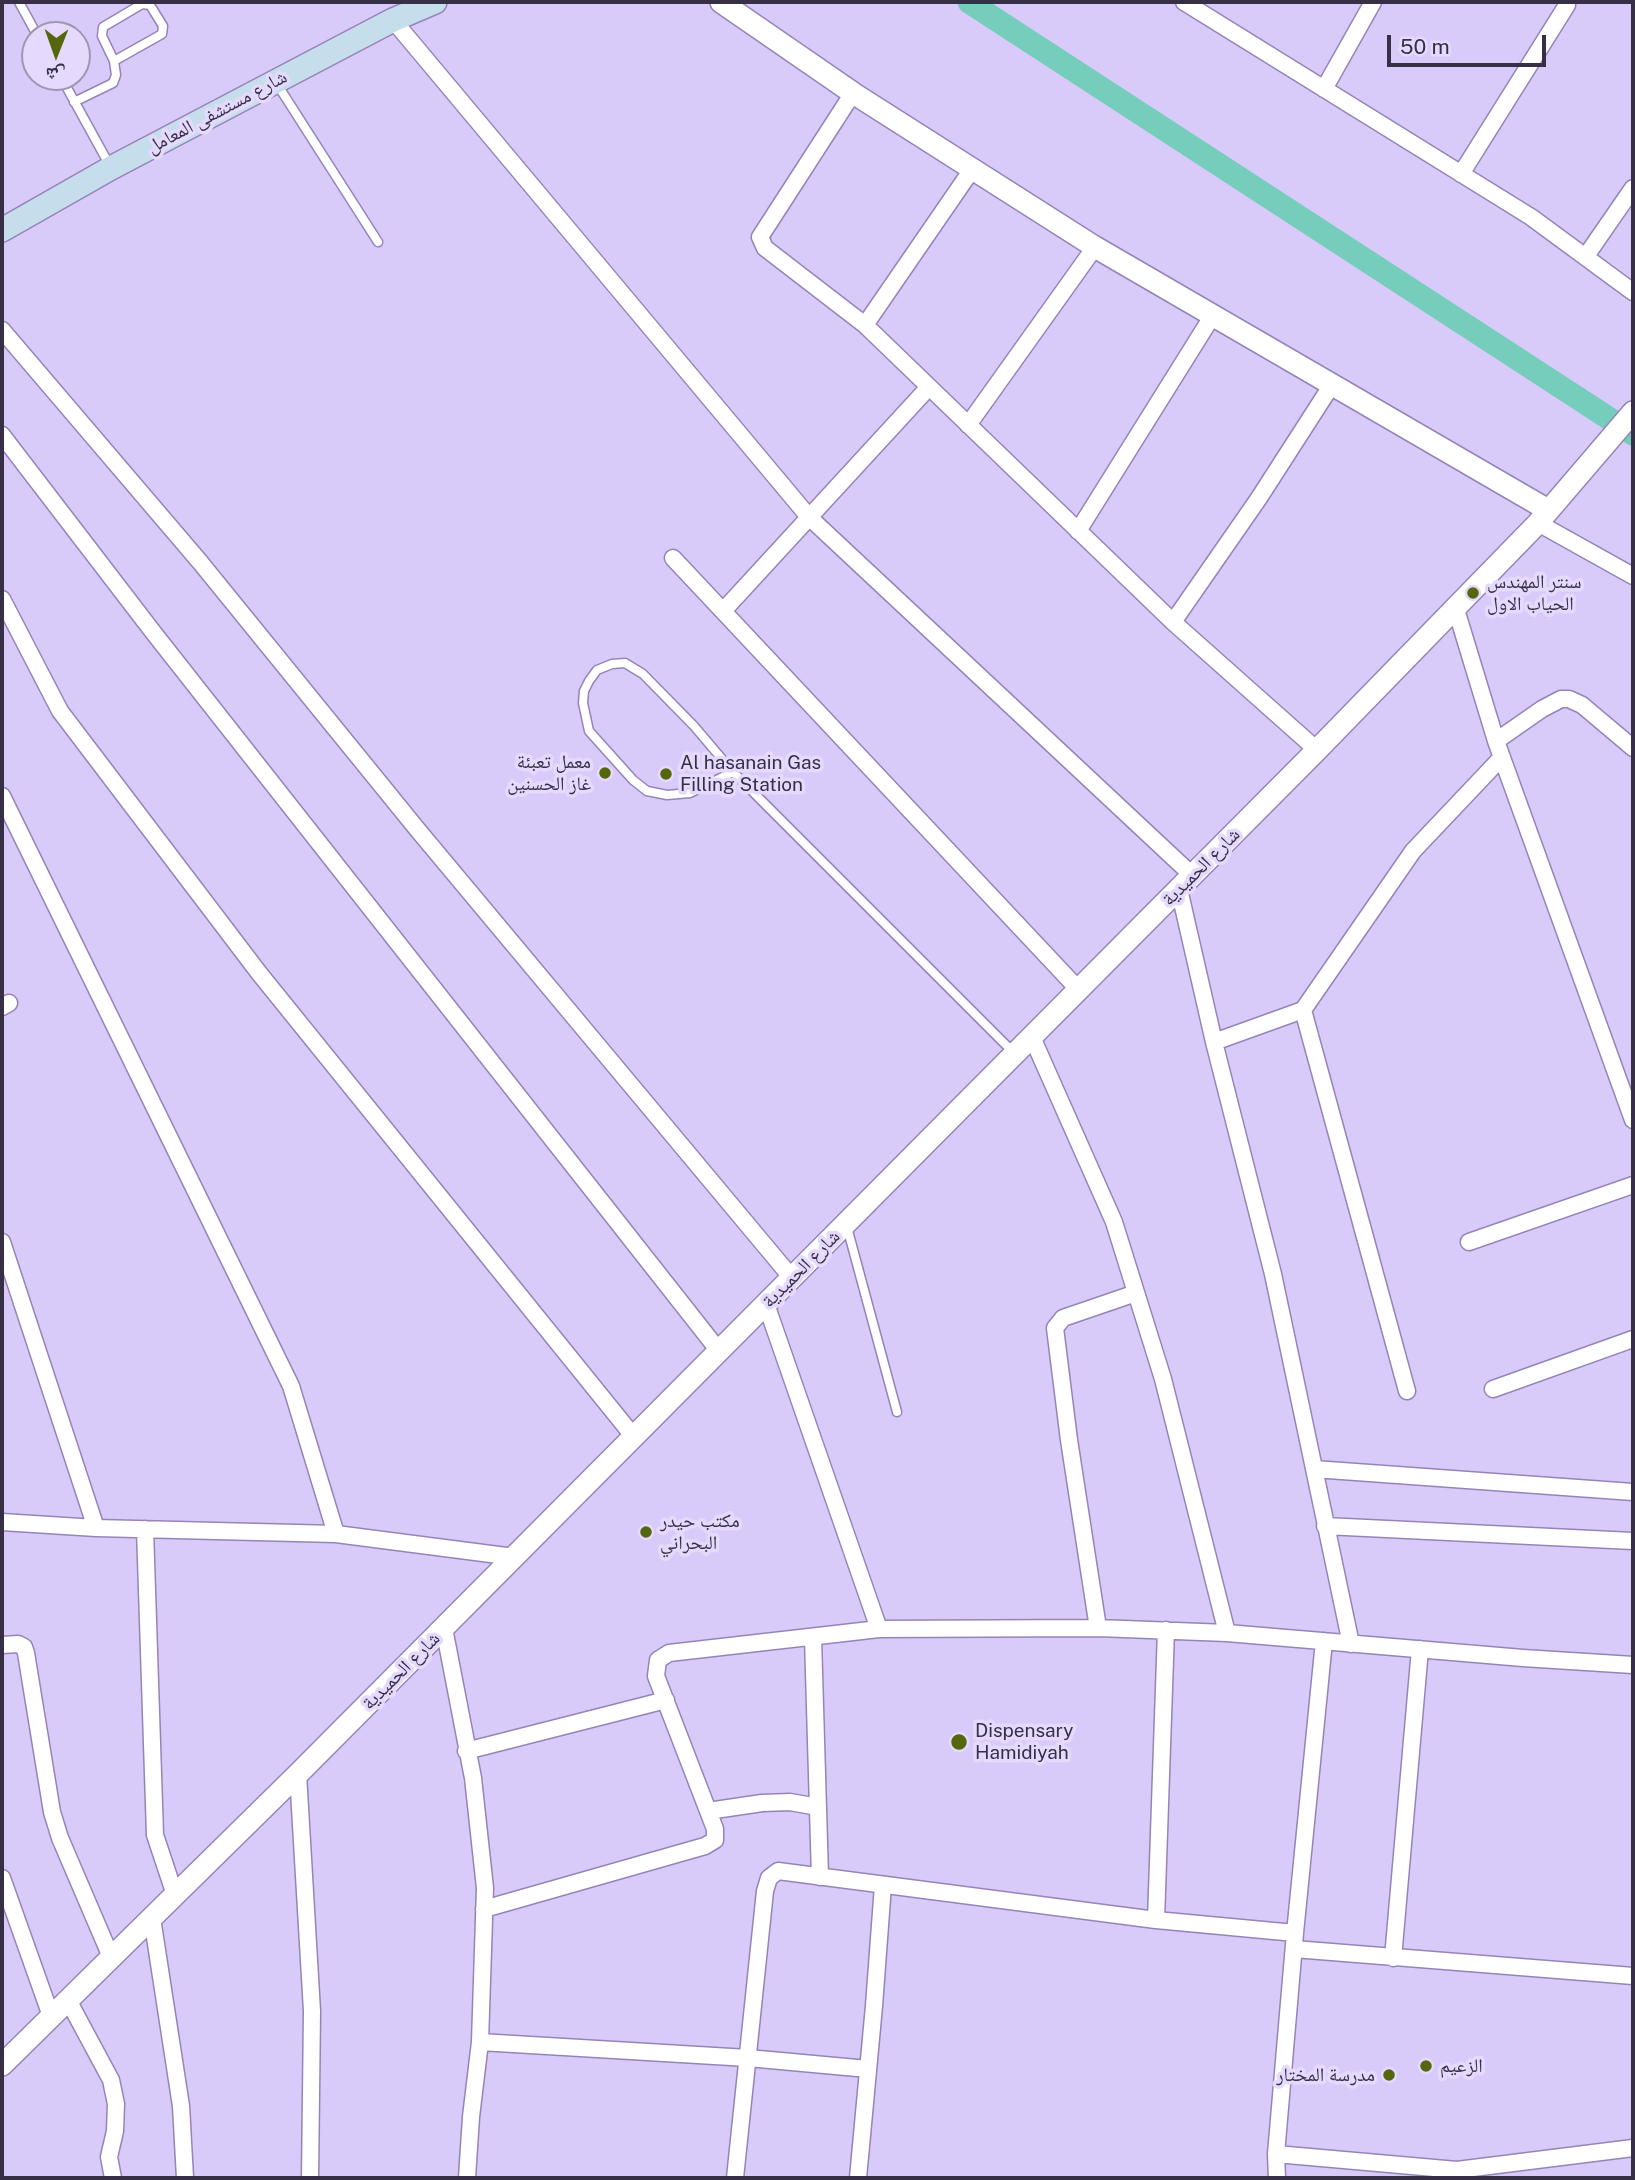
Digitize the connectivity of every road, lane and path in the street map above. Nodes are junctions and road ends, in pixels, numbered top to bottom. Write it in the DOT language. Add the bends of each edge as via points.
graph roads {
  1 [pos="19,2"];
  2 [pos="435,2"];
  3 [pos="721,2"];
  4 [pos="1184,2"];
  5 [pos="1373,2"];
  6 [pos="1567,5"];
  7 [pos="393,20"];
  8 [pos="29,21"];
  9 [pos="114,61"];
  10 [pos="275,82"];
  11 [pos="1324,89"];
  12 [pos="68,91"];
  13 [pos="853,93"];
  14 [pos="74,102"];
  15 [pos="111,168"];
  16 [pos="973,168"];
  17 [pos="1461,174"];
  18 [pos="1633,188"];
  19 [pos="2,230"];
  20 [pos="377,242"];
  21 [pos="1095,247"];
  22 [pos="1586,256"];
  23 [pos="1633,292"];
  24 [pos="1213,315"];
  25 [pos="865,325"];
  26 [pos="2,330"];
  27 [pos="1333,383"];
  28 [pos="929,387"];
  29 [pos="1633,413"];
  30 [pos="968,425"];
  31 [pos="2,435"];
  32 [pos="1543,516"];
  33 [pos="809,517"];
  34 [pos="1078,531"];
  35 [pos="673,558"];
  36 [pos="1633,576"];
  37 [pos="2,599"];
  38 [pos="1455,606"];
  39 [pos="723,611"];
  40 [pos="1173,622"];
  41 [pos="1496,740"];
  42 [pos="1631,749"];
  43 [pos="1318,750"];
  44 [pos="1502,757"];
  45 [pos="733,772"];
  46 [pos="2,796"];
  47 [pos="1186,882"];
  48 [pos="1079,990"];
  49 [pos="1303,1010"];
  50 [pos="1032,1037"];
  51 [pos="1213,1042"];
  52 [pos="1015,1055"];
  53 [pos="1633,1120"];
  54 [pos="1633,1185"];
  55 [pos="846,1224"];
  56 [pos="2,1242"];
  57 [pos="1469,1242"];
  58 [pos="792,1278"];
  59 [pos="1136,1293"];
  60 [pos="766,1304"];
  61 [pos="1633,1339"];
  62 [pos="719,1351"];
  63 [pos="1493,1389"];
  64 [pos="1407,1391"];
  65 [pos="897,1412"];
  66 [pos="634,1437"];
  67 [pos="1314,1469"];
  68 [pos="1633,1492"];
  69 [pos="2,1522"];
  70 [pos="1325,1525"];
  71 [pos="96,1528"];
  72 [pos="145,1529"];
  73 [pos="336,1534"];
  74 [pos="1633,1541"];
  75 [pos="514,1557"];
  76 [pos="444,1628"];
  77 [pos="1098,1628"];
  78 [pos="879,1629"];
  79 [pos="1166,1630"];
  80 [pos="1227,1633"];
  81 [pos="813,1638"];
  82 [pos="1324,1641"];
  83 [pos="1351,1644"];
  84 [pos="2,1645"];
  85 [pos="1420,1649"];
  86 [pos="1633,1665"];
  87 [pos="666,1700"];
  88 [pos="466,1751"];
  89 [pos="298,1774"];
  90 [pos="818,1807"];
  91 [pos="708,1811"];
  92 [pos="820,1877"];
  93 [pos="2,1878"];
  94 [pos="883,1885"];
  95 [pos="175,1895"];
  96 [pos="485,1909"];
  97 [pos="152,1917"];
  98 [pos="1156,1920"];
  99 [pos="1295,1933"];
  100 [pos="1294,1950"];
  101 [pos="111,1957"];
  102 [pos="1393,1958"];
  103 [pos="1633,1976"];
  104 [pos="68,2000"];
  105 [pos="51,2017"];
  106 [pos="480,2042"];
  107 [pos="748,2058"];
  108 [pos="2,2065"];
  109 [pos="868,2069"];
  110 [pos="1633,2148"];
  111 [pos="1276,2154"];
  112 [pos="1457,2174"];
  113 [pos="113,2178"];
  114 [pos="185,2178"];
  115 [pos="310,2178"];
  116 [pos="467,2178"];
  117 [pos="735,2178"];
  118 [pos="858,2178"];
  119 [pos="1277,2178"];
  1 -- 8 [label="lane"];
  2 -- 7 [label="main road, شارع مستشفى المعامل"];
  3 -- 13 [label="street"];
  4 -- 11 [label="street"];
  5 -- 11 [label="street"];
  6 -- 17 [label="street"];
  7 -- 10 [label="main road, شارع مستشفى المعامل"];
  7 -- 33 [label="street"];
  9 -- 9 [label="lane" via="102,36 103,27 142,4 150,5 163,26 162,34"];
  9 -- 14 [label="lane" via="113,82"];
  10 -- 15 [label="main road, شارع مستشفى المعامل"];
  10 -- 20 [label="lane"];
  11 -- 17 [label="street"];
  12 -- 14 [label="lane"];
  13 -- 16 [label="street"];
  13 -- 25 [label="street" via="760,237 765,248"];
  14 -- 15 [label="lane"];
  15 -- 19 [label="main road, شارع مستشفى المعامل"];
  16 -- 21 [label="street"];
  16 -- 25 [label="street"];
  17 -- 22 [label="street"];
  18 -- 22 [label="street"];
  21 -- 24 [label="street"];
  21 -- 30 [label="street"];
  22 -- 23 [label="street"];
  24 -- 27 [label="street"];
  24 -- 34 [label="street"];
  25 -- 28 [label="street"];
  26 -- 58 [label="street" via="200,562"];
  27 -- 32 [label="street"];
  27 -- 40 [label="street"];
  28 -- 30 [label="street"];
  28 -- 33 [label="street"];
  29 -- 32 [label="street, شارع الحميدية"];
  30 -- 34 [label="street"];
  31 -- 62 [label="street"];
  32 -- 36 [label="street"];
  32 -- 38 [label="street, شارع الحميدية"];
  33 -- 39 [label="street"];
  33 -- 47 [label="street"];
  34 -- 40 [label="street"];
  35 -- 39 [label="street"];
  37 -- 66 [label="street" via="60,710 258,973"];
  38 -- 41 [label="street"];
  38 -- 43 [label="street, شارع الحميدية"];
  39 -- 48 [label="street"];
  40 -- 43 [label="street"];
  41 -- 42 [label="street" via="1542,709 1569,699"];
  41 -- 44 [label="street"];
  43 -- 47 [label="street, شارع الحميدية"];
  44 -- 49 [label="street" via="1413,851"];
  44 -- 53 [label="street"];
  45 -- 45 [label="lane" via="643,674 625,663 612,664 597,670 589,681 583,704 589,731 647,791 690,793"];
  45 -- 52 [label="lane"];
  46 -- 73 [label="street" via="291,1386"];
  47 -- 48 [label="street, شارع الحميدية"];
  47 -- 51 [label="street"];
  48 -- 50 [label="street, شارع الحميدية"];
  49 -- 51 [label="street"];
  49 -- 64 [label="street"];
  50 -- 52 [label="street, شارع الحميدية"];
  50 -- 59 [label="street" via="1114,1222"];
  51 -- 67 [label="street" via="1273,1274"];
  52 -- 55 [label="street, شارع الحميدية"];
  54 -- 57 [label="street"];
  55 -- 58 [label="street, شارع الحميدية"];
  55 -- 65 [label="lane"];
  56 -- 71 [label="street"];
  58 -- 60 [label="street, شارع الحميدية"];
  59 -- 77 [label="street" via="1063,1318 1055,1328"];
  59 -- 80 [label="street" via="1163,1379"];
  60 -- 62 [label="street, شارع الحميدية"];
  60 -- 78 [label="street"];
  61 -- 63 [label="street"];
  62 -- 66 [label="street, شارع الحميدية"];
  66 -- 75 [label="street, شارع الحميدية"];
  67 -- 68 [label="street"];
  67 -- 70 [label="street"];
  69 -- 71 [label="street"];
  70 -- 74 [label="street"];
  70 -- 83 [label="street"];
  71 -- 72 [label="street"];
  72 -- 73 [label="street"];
  72 -- 95 [label="street" via="155,1835"];
  73 -- 75 [label="street"];
  75 -- 76 [label="street, شارع الحميدية"];
  76 -- 88 [label="street"];
  76 -- 89 [label="street, شارع الحميدية"];
  77 -- 78 [label="street"];
  77 -- 79 [label="street"];
  78 -- 81 [label="street"];
  79 -- 80 [label="street"];
  79 -- 98 [label="street"];
  80 -- 82 [label="street"];
  81 -- 87 [label="street" via="669,1653 658,1660 656,1676"];
  81 -- 90 [label="street"];
  82 -- 83 [label="street"];
  82 -- 99 [label="street"];
  83 -- 85 [label="street"];
  84 -- 101 [label="street" via="24,1647 52,1812"];
  85 -- 86 [label="street"];
  85 -- 102 [label="street"];
  87 -- 88 [label="street"];
  87 -- 91 [label="street"];
  88 -- 96 [label="street" via="473,1778"];
  89 -- 95 [label="street, شارع الحميدية"];
  89 -- 115 [label="street" via="312,2011"];
  90 -- 91 [label="street" via="762,1802"];
  90 -- 92 [label="street"];
  91 -- 96 [label="street" via="715,1840 705,1846"];
  92 -- 94 [label="street"];
  92 -- 107 [label="street" via="778,1871 769,1878"];
  93 -- 105 [label="street"];
  94 -- 98 [label="street"];
  94 -- 109 [label="street"];
  95 -- 97 [label="street, شارع الحميدية"];
  96 -- 106 [label="street"];
  97 -- 101 [label="street, شارع الحميدية"];
  97 -- 114 [label="street" via="181,2106"];
  98 -- 99 [label="street"];
  99 -- 100 [label="street"];
  100 -- 102 [label="street"];
  100 -- 111 [label="street"];
  101 -- 104 [label="street, شارع الحميدية"];
  102 -- 103 [label="street"];
  104 -- 105 [label="street, شارع الحميدية"];
  104 -- 113 [label="street" via="111,2080 116,2104 109,2157"];
  105 -- 108 [label="street, شارع الحميدية"];
  106 -- 107 [label="street"];
  106 -- 116 [label="street"];
  107 -- 109 [label="street"];
  107 -- 117 [label="street"];
  109 -- 118 [label="street"];
  110 -- 112 [label="street"];
  111 -- 112 [label="street"];
  111 -- 119 [label="street"];
}
